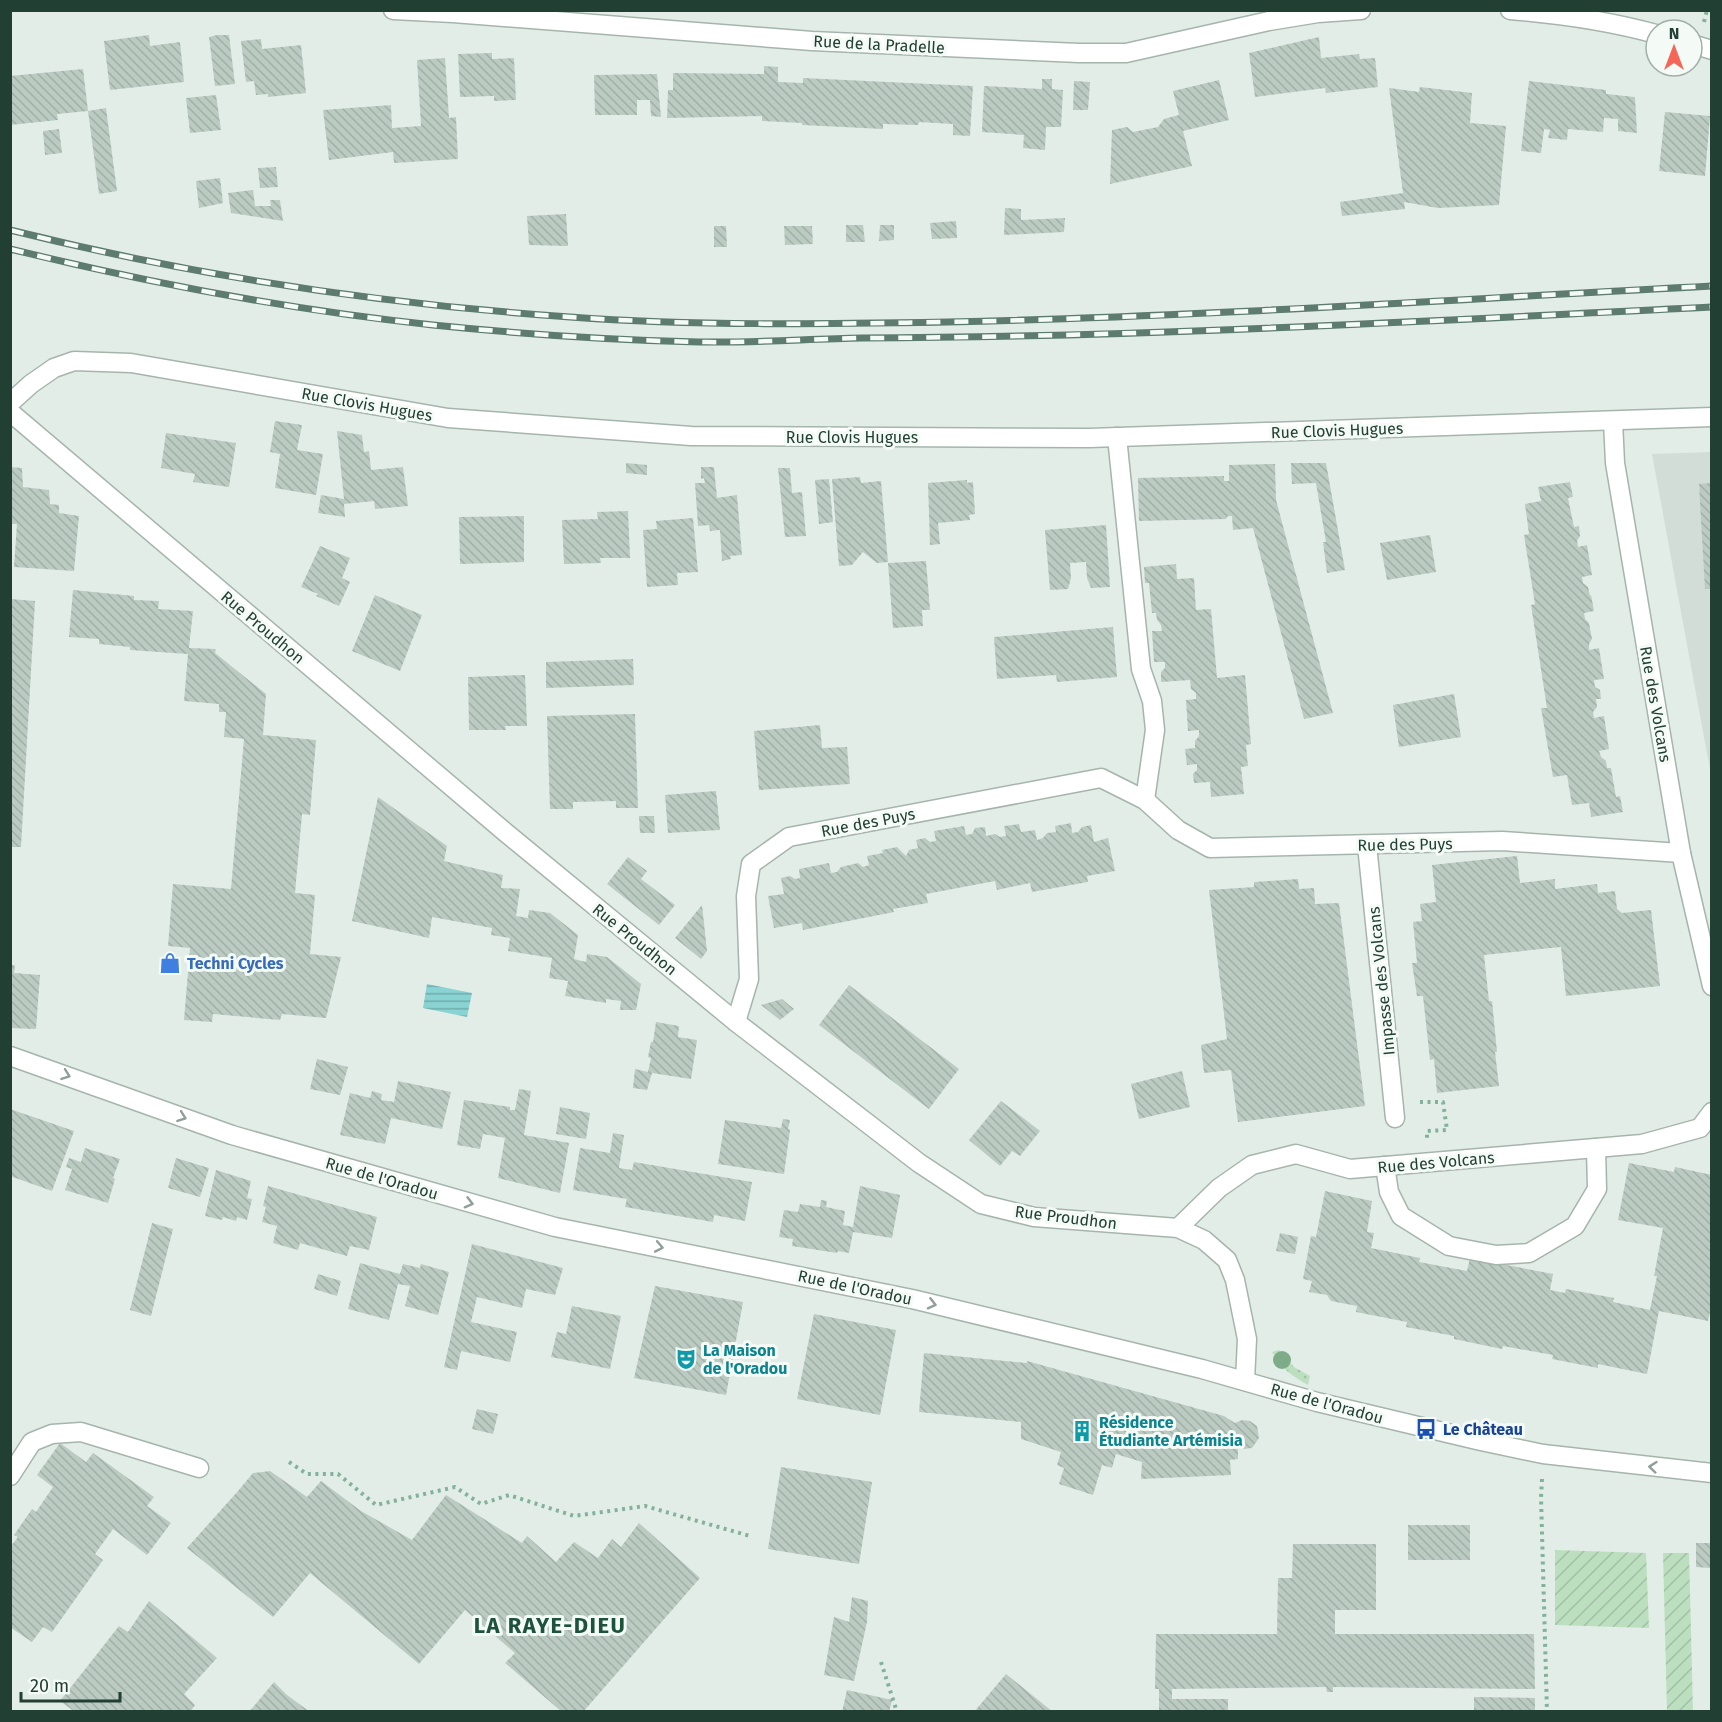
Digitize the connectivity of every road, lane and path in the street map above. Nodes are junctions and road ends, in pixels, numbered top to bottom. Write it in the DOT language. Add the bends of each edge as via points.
graph roads {
  1 [pos="393,10"];
  2 [pos="1361,10"];
  3 [pos="1510,10"];
  4 [pos="1644,31"];
  5 [pos="10,403"];
  6 [pos="10,412"];
  7 [pos="1712,417"];
  8 [pos="1613,421"];
  9 [pos="1117,437"];
  10 [pos="1145,800"];
  11 [pos="1367,844"];
  12 [pos="1681,853"];
  13 [pos="1712,986"];
  14 [pos="736,1022"];
  15 [pos="10,1056"];
  16 [pos="1395,1111"];
  17 [pos="1712,1112"];
  18 [pos="1596,1148"];
  19 [pos="1427,1163"];
  20 [pos="1385,1166"];
  21 [pos="1178,1228"];
  22 [pos="1245,1381"];
  23 [pos="289,1462"];
  24 [pos="199,1468"];
  25 [pos="1712,1473"];
  26 [pos="10,1476"];
  27 [pos="1541,1497"];
  28 [pos="750,1536"];
  29 [pos="881,1662"];
  30 [pos="897,1712"];
  31 [pos="1547,1712"];
  1 -- 2 [label="street, Rue de la Pradelle" via="812,41 1079,54 1126,53 1269,21"];
  3 -- 4 [label="street" via="1550,13"];
  5 -- 9 [label="street, Rue Clovis Hugues" via="54,368 74,361 131,363 448,417 691,436"];
  6 -- 14 [label="street, Rue Proudhon" via="505,832"];
  7 -- 8 [label="street, Rue Clovis Hugues"];
  8 -- 9 [label="street, Rue Clovis Hugues"];
  8 -- 12 [label="street, Rue des Volcans" via="1615,463"];
  9 -- 10 [label="street" via="1141,669 1152,701 1155,730"];
  10 -- 11 [label="street, Rue des Puys" via="1178,830 1210,848"];
  10 -- 14 [label="street, Rue des Puys" via="1101,778 789,837 751,864 746,896 748,979"];
  11 -- 12 [label="street, Rue des Puys" via="1502,841"];
  11 -- 16 [label="street, Impasse des Volcans"];
  12 -- 13 [label="street, Rue des Volcans"];
  14 -- 21 [label="street, Rue Proudhon" via="920,1163 981,1204 1034,1217"];
  15 -- 22 [label="street, Rue de l'Oradou, one-way" via="232,1134 555,1227 912,1299"];
  16 -- 19 [label="path" via="1443,1102 1448,1130 1427,1131"];
  17 -- 18 [label="street, Rue des Volcans" via="1700,1128 1642,1144"];
  18 -- 19 [label="street, Rue des Volcans"];
  18 -- 20 [label="street" via="1597,1189 1575,1226 1529,1253 1496,1256 1449,1246 1401,1216 1389,1192"];
  19 -- 20 [label="street, Rue des Volcans"];
  20 -- 21 [label="street, Rue des Volcans" via="1350,1169 1296,1154 1252,1166 1219,1188"];
  21 -- 22 [label="street, Rue Proudhon" via="1204,1240 1227,1260 1247,1339"];
  25 -- 22 [label="street, Rue de l'Oradou, one-way" via="1543,1454 1426,1429"];
  23 -- 28 [label="path" via="307,1474 338,1474 376,1505 455,1488 482,1504 508,1495 574,1516 645,1506"];
  24 -- 26 [label="street" via="81,1432 52,1434 32,1442"];
  27 -- 31 [label="path"];
  29 -- 30 [label="path"];
}
